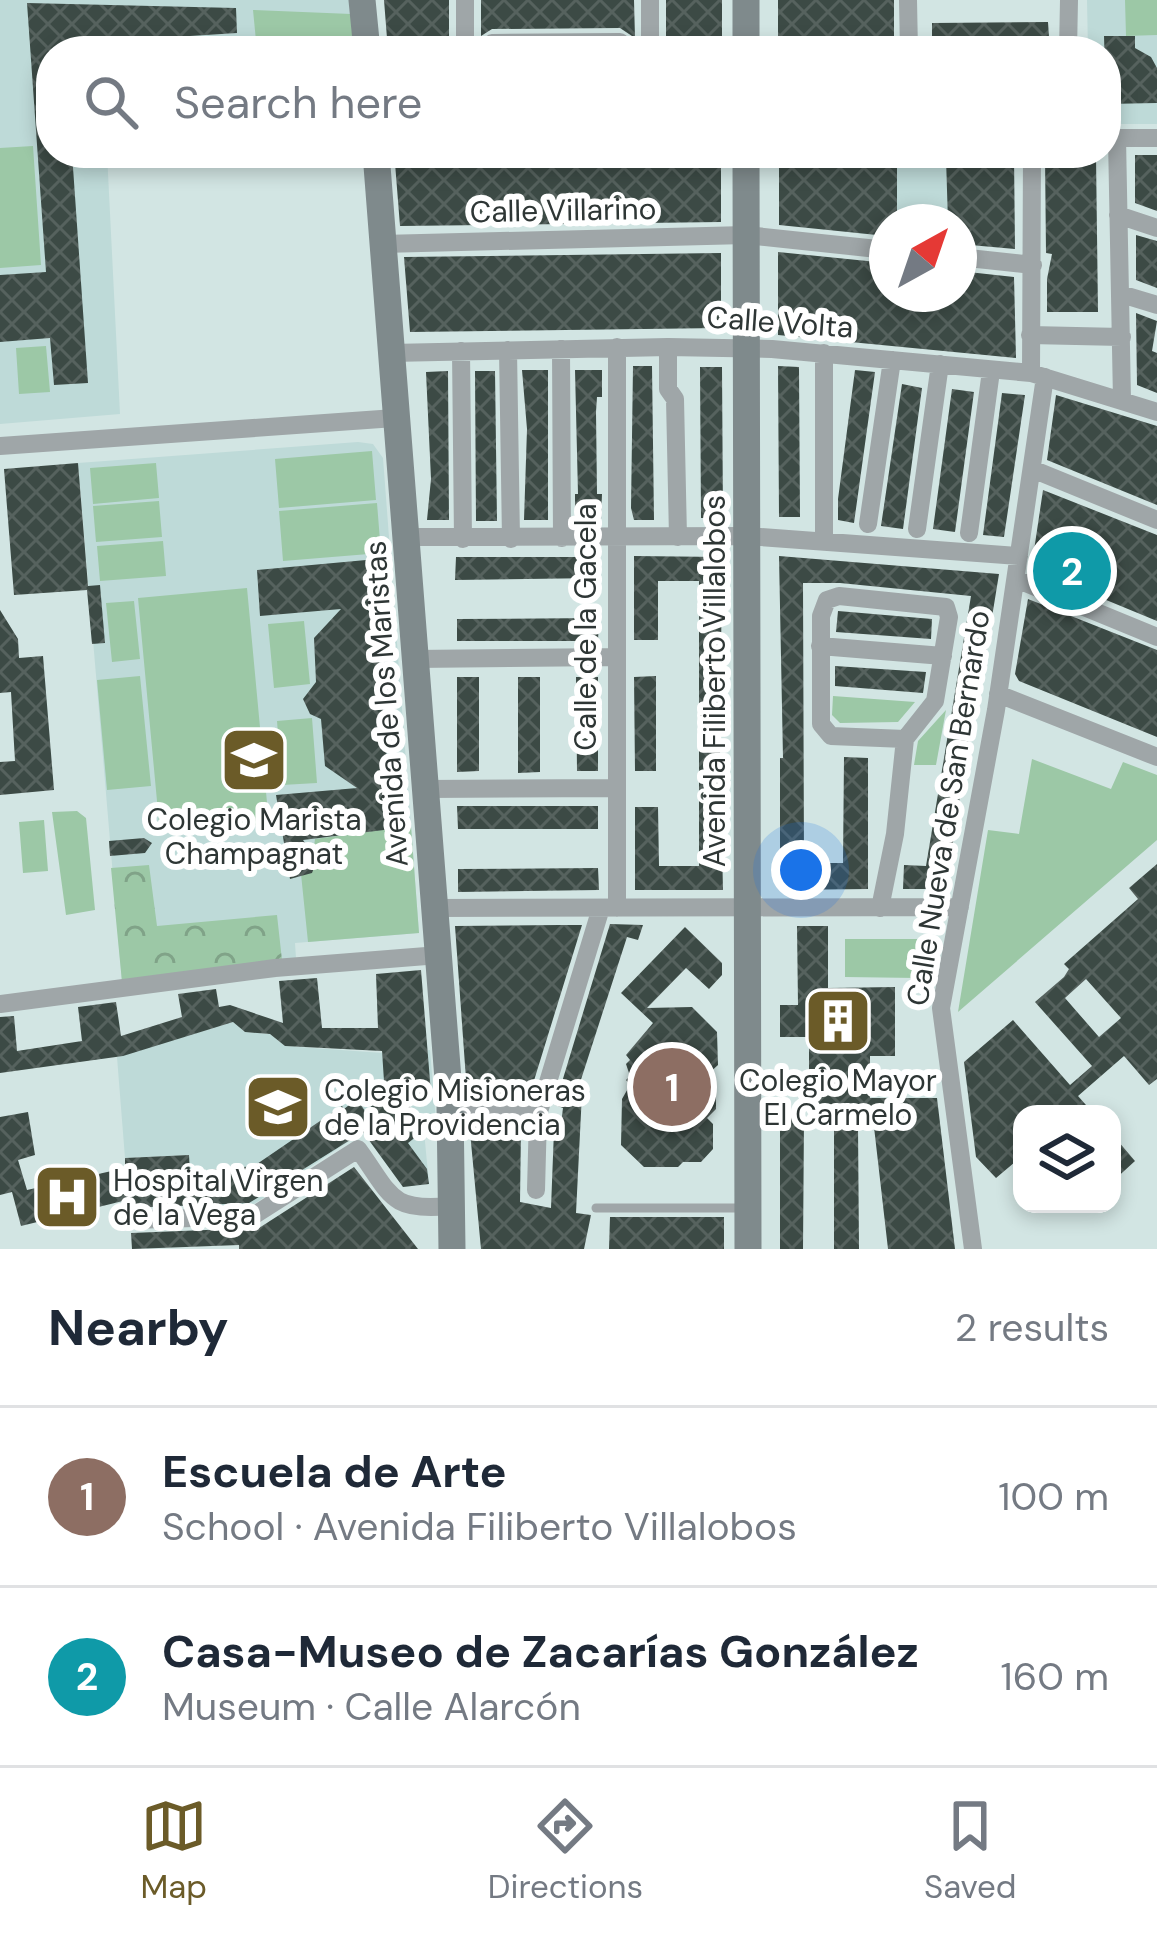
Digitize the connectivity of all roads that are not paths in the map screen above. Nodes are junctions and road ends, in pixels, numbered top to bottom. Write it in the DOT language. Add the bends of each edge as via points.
graph roads {
  1 [pos="362,0"];
  2 [pos="465,0"];
  3 [pos="650,0"];
  4 [pos="746,0"];
  5 [pos="908,0"];
  6 [pos="1069,0"];
  7 [pos="366,36"];
  8 [pos="465,36"];
  9 [pos="650,36"];
  10 [pos="746,36"];
  11 [pos="909,36"];
  12 [pos="1068,36"];
  13 [pos="1121,138"];
  14 [pos="1157,138"];
  15 [pos="377,168"];
  16 [pos="746,168"];
  17 [pos="1032,168"];
  18 [pos="1114,168"];
  19 [pos="1118,214"];
  20 [pos="1157,228"];
  21 [pos="746,236"];
  22 [pos="382,244"];
  23 [pos="869,248"];
  24 [pos="977,259"];
  25 [pos="1033,265"];
  26 [pos="1121,294"];
  27 [pos="1157,305"];
  28 [pos="1030,335"];
  29 [pos="1122,337"];
  30 [pos="616,347"];
  31 [pos="668,347"];
  32 [pos="746,347"];
  33 [pos="561,349"];
  34 [pos="508,350"];
  35 [pos="461,351"];
  36 [pos="392,353"];
  37 [pos="824,353"];
  38 [pos="892,360"];
  39 [pos="940,364"];
  40 [pos="991,371"];
  41 [pos="1038,375"];
  42 [pos="1122,400"];
  43 [pos="1157,412"];
  44 [pos="395,418"];
  45 [pos="0,446"];
  46 [pos="1032,469"];
  47 [pos="1157,520"];
  48 [pos="868,524"];
  49 [pos="917,529"];
  50 [pos="969,533"];
  51 [pos="746,536"];
  52 [pos="406,537"];
  53 [pos="616,537"];
  54 [pos="678,537"];
  55 [pos="511,538"];
  56 [pos="562,538"];
  57 [pos="463,539"];
  58 [pos="824,542"];
  59 [pos="1019,556"];
  60 [pos="1016,579"];
  61 [pos="1157,637"];
  62 [pos="820,646"];
  63 [pos="943,656"];
  64 [pos="615,657"];
  65 [pos="414,659"];
  66 [pos="998,694"];
  67 [pos="905,739"];
  68 [pos="1157,757"];
  69 [pos="615,788"];
  70 [pos="425,789"];
  71 [pos="435,908"];
  72 [pos="609,908"];
  73 [pos="748,908"];
  74 [pos="880,908"];
  75 [pos="960,908"];
  76 [pos="439,955"];
  77 [pos="0,1004"];
  78 [pos="450,1105"];
  79 [pos="538,1114"];
  80 [pos="536,1190"];
  81 [pos="449,1206"];
  82 [pos="596,1208"];
  83 [pos="748,1208"];
  84 [pos="133,1220"];
  85 [pos="452,1249"];
  86 [pos="748,1249"];
  87 [pos="973,1249"];
  1 -- 7 [label="main road"];
  2 -- 8 [label="street"];
  3 -- 9 [label="street"];
  4 -- 10 [label="main road"];
  5 -- 11 [label="street"];
  6 -- 12 [label="street"];
  13 -- 14 [label="street"];
  15 -- 22 [label="main road, Avenida de los Maristas"];
  16 -- 21 [label="main road, Avenida Filiberto Villalobos"];
  17 -- 25 [label="street, Calle Nueva de San Bernardo"];
  18 -- 19 [label="street"];
  19 -- 20 [label="street"];
  19 -- 26 [label="street"];
  21 -- 22 [label="street, Calle Villarino"];
  21 -- 23 [label="street, Calle Villarino"];
  21 -- 32 [label="main road, Avenida Filiberto Villalobos"];
  22 -- 36 [label="main road, Avenida de los Maristas"];
  24 -- 25 [label="street"];
  25 -- 28 [label="street, Calle Nueva de San Bernardo"];
  26 -- 27 [label="street"];
  26 -- 29 [label="street"];
  28 -- 29 [label="street"];
  28 -- 41 [label="street, Calle Nueva de San Bernardo"];
  29 -- 42 [label="street"];
  30 -- 31 [label="street, Calle Volta"];
  30 -- 33 [label="street, Calle Volta"];
  30 -- 53 [label="street, Calle de la Gacela"];
  31 -- 32 [label="street, Calle Volta"];
  31 -- 54 [label="street"];
  32 -- 37 [label="street, Calle Volta"];
  32 -- 51 [label="main road, Avenida Filiberto Villalobos"];
  33 -- 34 [label="street, Calle Volta"];
  33 -- 56 [label="street"];
  34 -- 35 [label="street, Calle Volta"];
  34 -- 55 [label="street"];
  35 -- 36 [label="street, Calle Volta"];
  35 -- 57 [label="street"];
  36 -- 44 [label="main road, Avenida de los Maristas"];
  37 -- 38 [label="street, Calle Volta"];
  37 -- 58 [label="street"];
  38 -- 39 [label="street, Calle Volta"];
  38 -- 48 [label="street"];
  39 -- 40 [label="street, Calle Volta"];
  39 -- 49 [label="street"];
  40 -- 41 [label="street, Calle Volta"];
  40 -- 50 [label="street"];
  41 -- 42 [label="street, Calle Volta"];
  41 -- 46 [label="street, Calle Nueva de San Bernardo"];
  42 -- 43 [label="street, Calle Volta"];
  44 -- 45 [label="street"];
  44 -- 52 [label="main road, Avenida de los Maristas"];
  46 -- 47 [label="street"];
  46 -- 59 [label="street, Calle Nueva de San Bernardo"];
  51 -- 54 [label="street"];
  51 -- 58 [label="street"];
  51 -- 73 [label="main road, Avenida Filiberto Villalobos"];
  52 -- 57 [label="street"];
  52 -- 65 [label="main road, Avenida de los Maristas"];
  53 -- 54 [label="street"];
  53 -- 56 [label="street"];
  53 -- 64 [label="street, Calle de la Gacela"];
  55 -- 56 [label="street"];
  55 -- 57 [label="street"];
  58 -- 59 [label="street"];
  59 -- 60 [label="street, Calle Nueva de San Bernardo"];
  60 -- 61 [label="street"];
  60 -- 66 [label="street, Calle Nueva de San Bernardo"];
  62 -- 63 [label="street"];
  62 -- 63 [label="street" via="822,609 831,598 941,604 949,617"];
  62 -- 67 [label="street" via="821,724 831,736"];
  63 -- 67 [label="street" via="935,700"];
  64 -- 65 [label="street"];
  64 -- 69 [label="street, Calle de la Gacela"];
  65 -- 70 [label="main road, Avenida de los Maristas"];
  66 -- 68 [label="street"];
  66 -- 75 [label="street, Calle Nueva de San Bernardo"];
  67 -- 74 [label="street"];
  69 -- 70 [label="street"];
  69 -- 72 [label="street, Calle de la Gacela"];
  70 -- 71 [label="main road, Avenida de los Maristas"];
  71 -- 72 [label="street"];
  71 -- 76 [label="main road, Avenida de los Maristas"];
  72 -- 73 [label="street"];
  72 -- 79 [label="street, Calle de la Gacela"];
  73 -- 74 [label="street"];
  73 -- 83 [label="main road, Avenida Filiberto Villalobos"];
  74 -- 75 [label="street"];
  75 -- 87 [label="street, Calle Nueva de San Bernardo" via="940,1008"];
  76 -- 77 [label="street"];
  76 -- 78 [label="main road, Avenida de los Maristas"];
  78 -- 79 [label="street"];
  78 -- 81 [label="main road, Avenida de los Maristas"];
  79 -- 80 [label="street, Calle de la Gacela"];
  81 -- 84 [label="street" via="404,1206 358,1149 253,1216"];
  81 -- 85 [label="main road, Avenida de los Maristas"];
  82 -- 83 [label="lane"];
  83 -- 86 [label="main road, Avenida Filiberto Villalobos"];
}
